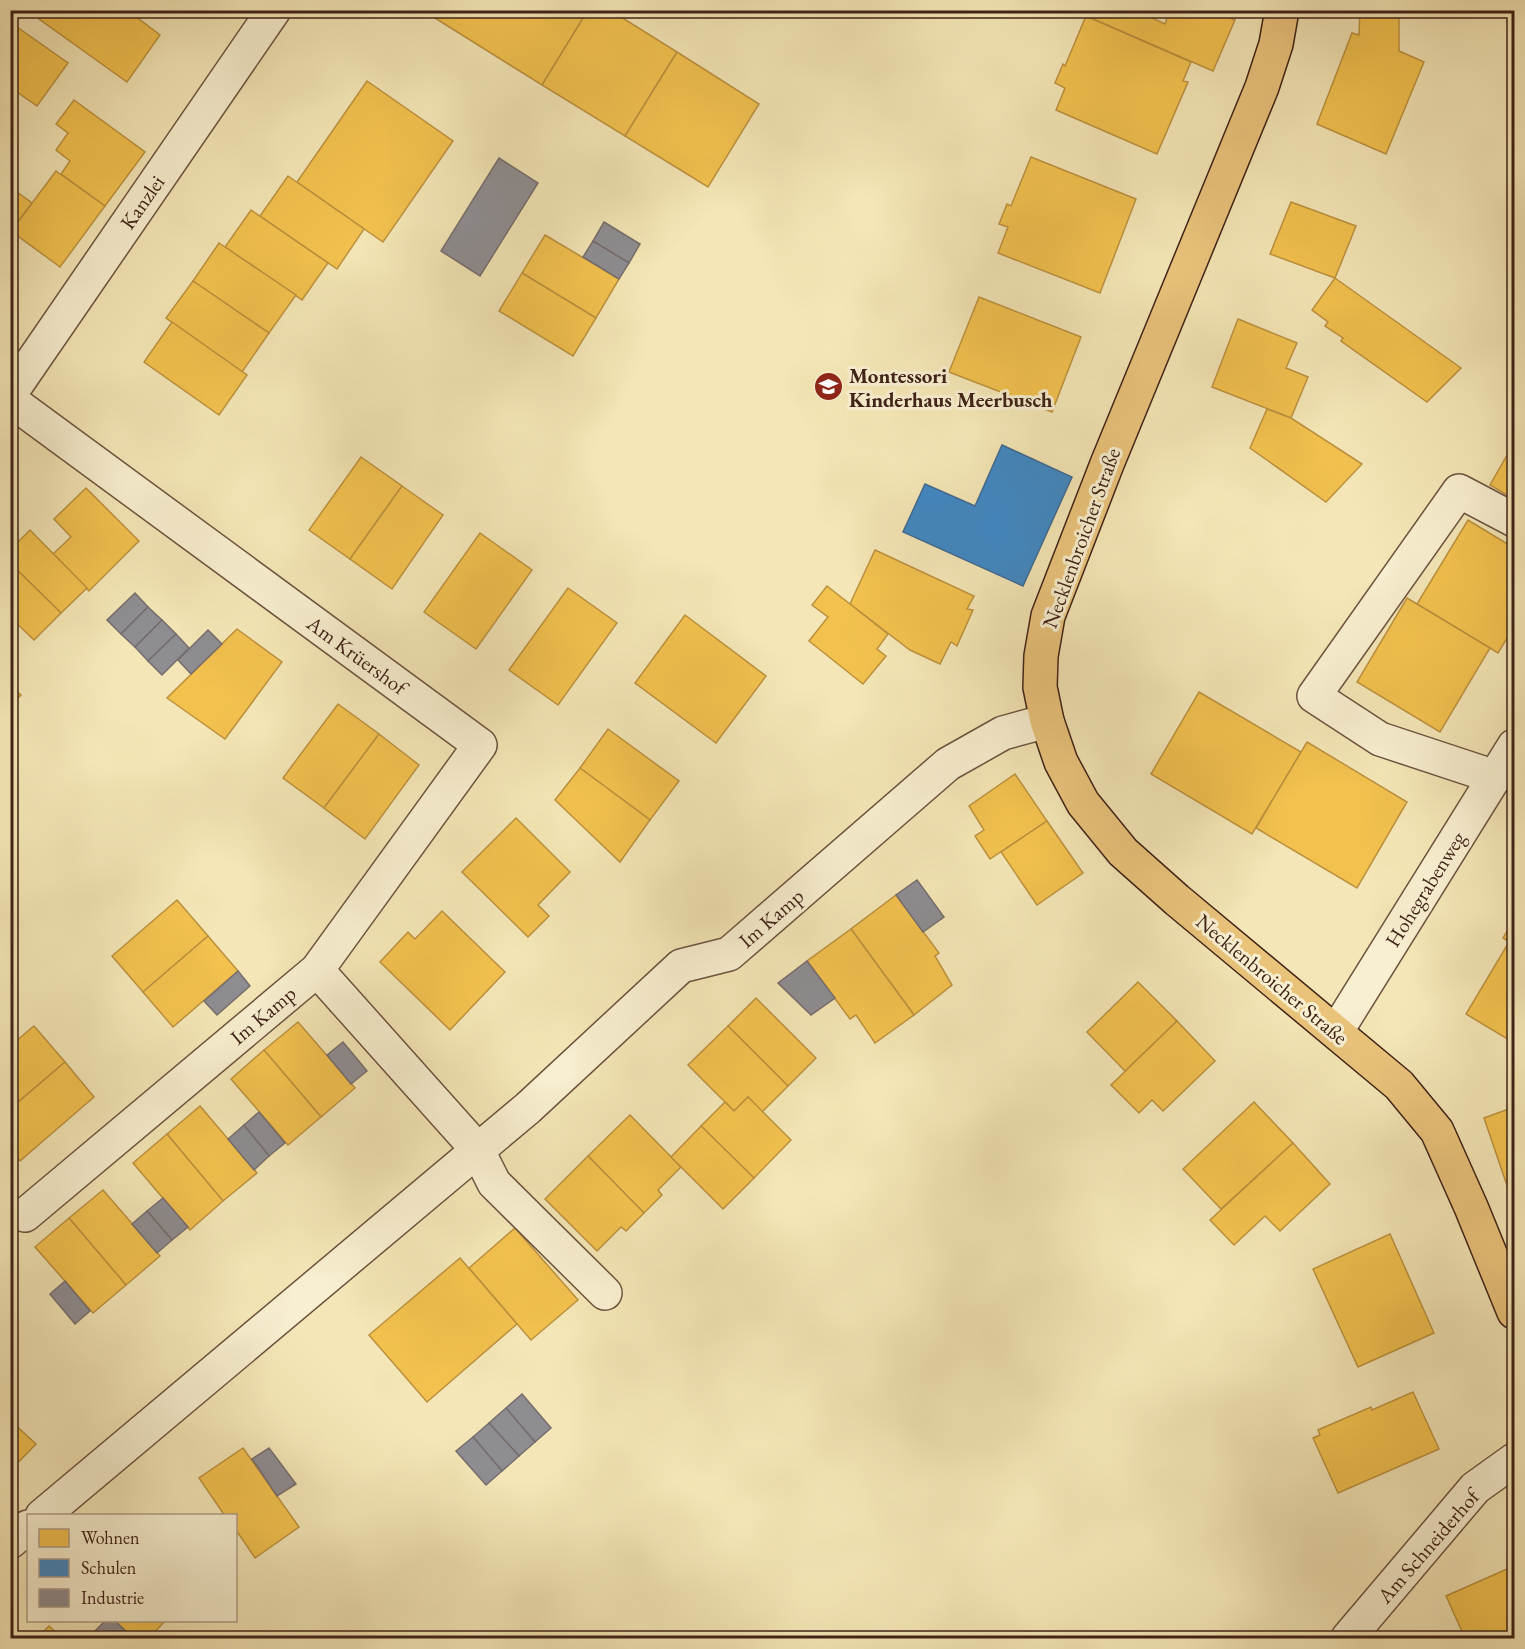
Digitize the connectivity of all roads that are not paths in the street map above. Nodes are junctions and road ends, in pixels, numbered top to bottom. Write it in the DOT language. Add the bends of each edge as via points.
graph roads {
  1 [pos="274,10"];
  2 [pos="1282,10"];
  3 [pos="10,394"];
  4 [pos="10,400"];
  5 [pos="1515,520"];
  6 [pos="1047,721"];
  7 [pos="1515,746"];
  8 [pos="1495,777"];
  9 [pos="317,970"];
  10 [pos="1336,1032"];
  11 [pos="477,1149"];
  12 [pos="25,1215"];
  13 [pos="605,1293"];
  14 [pos="1515,1312"];
  15 [pos="1515,1460"];
  16 [pos="43,1514"];
  17 [pos="27,1528"];
  18 [pos="10,1542"];
  19 [pos="1348,1638"];
  1 -- 3 [label="street, Kanzlei"];
  2 -- 6 [label="main road, Necklenbroicher Straße" via="1262,87 1048,616 1040,687"];
  4 -- 9 [label="street, Am Krüershof" via="480,745"];
  5 -- 8 [label="street" via="1459,491 1314,696 1380,739"];
  6 -- 10 [label="main road, Necklenbroicher Straße" via="1061,762 1083,803 1123,852"];
  6 -- 11 [label="street, Im Kamp" via="1003,733 948,764 729,954 681,966 528,1108"];
  7 -- 8 [label="street, Hohegrabenweg"];
  8 -- 10 [label="street, Hohegrabenweg"];
  9 -- 11 [label="street"];
  9 -- 12 [label="street, Im Kamp"];
  10 -- 14 [label="main road, Necklenbroicher Straße" via="1399,1085 1437,1131"];
  11 -- 13 [label="street" via="494,1183"];
  11 -- 16 [label="street, Im Kamp"];
  15 -- 19 [label="street, Am Schneiderhof" via="1475,1488"];
  17 -- 18 [label="street"];
}
